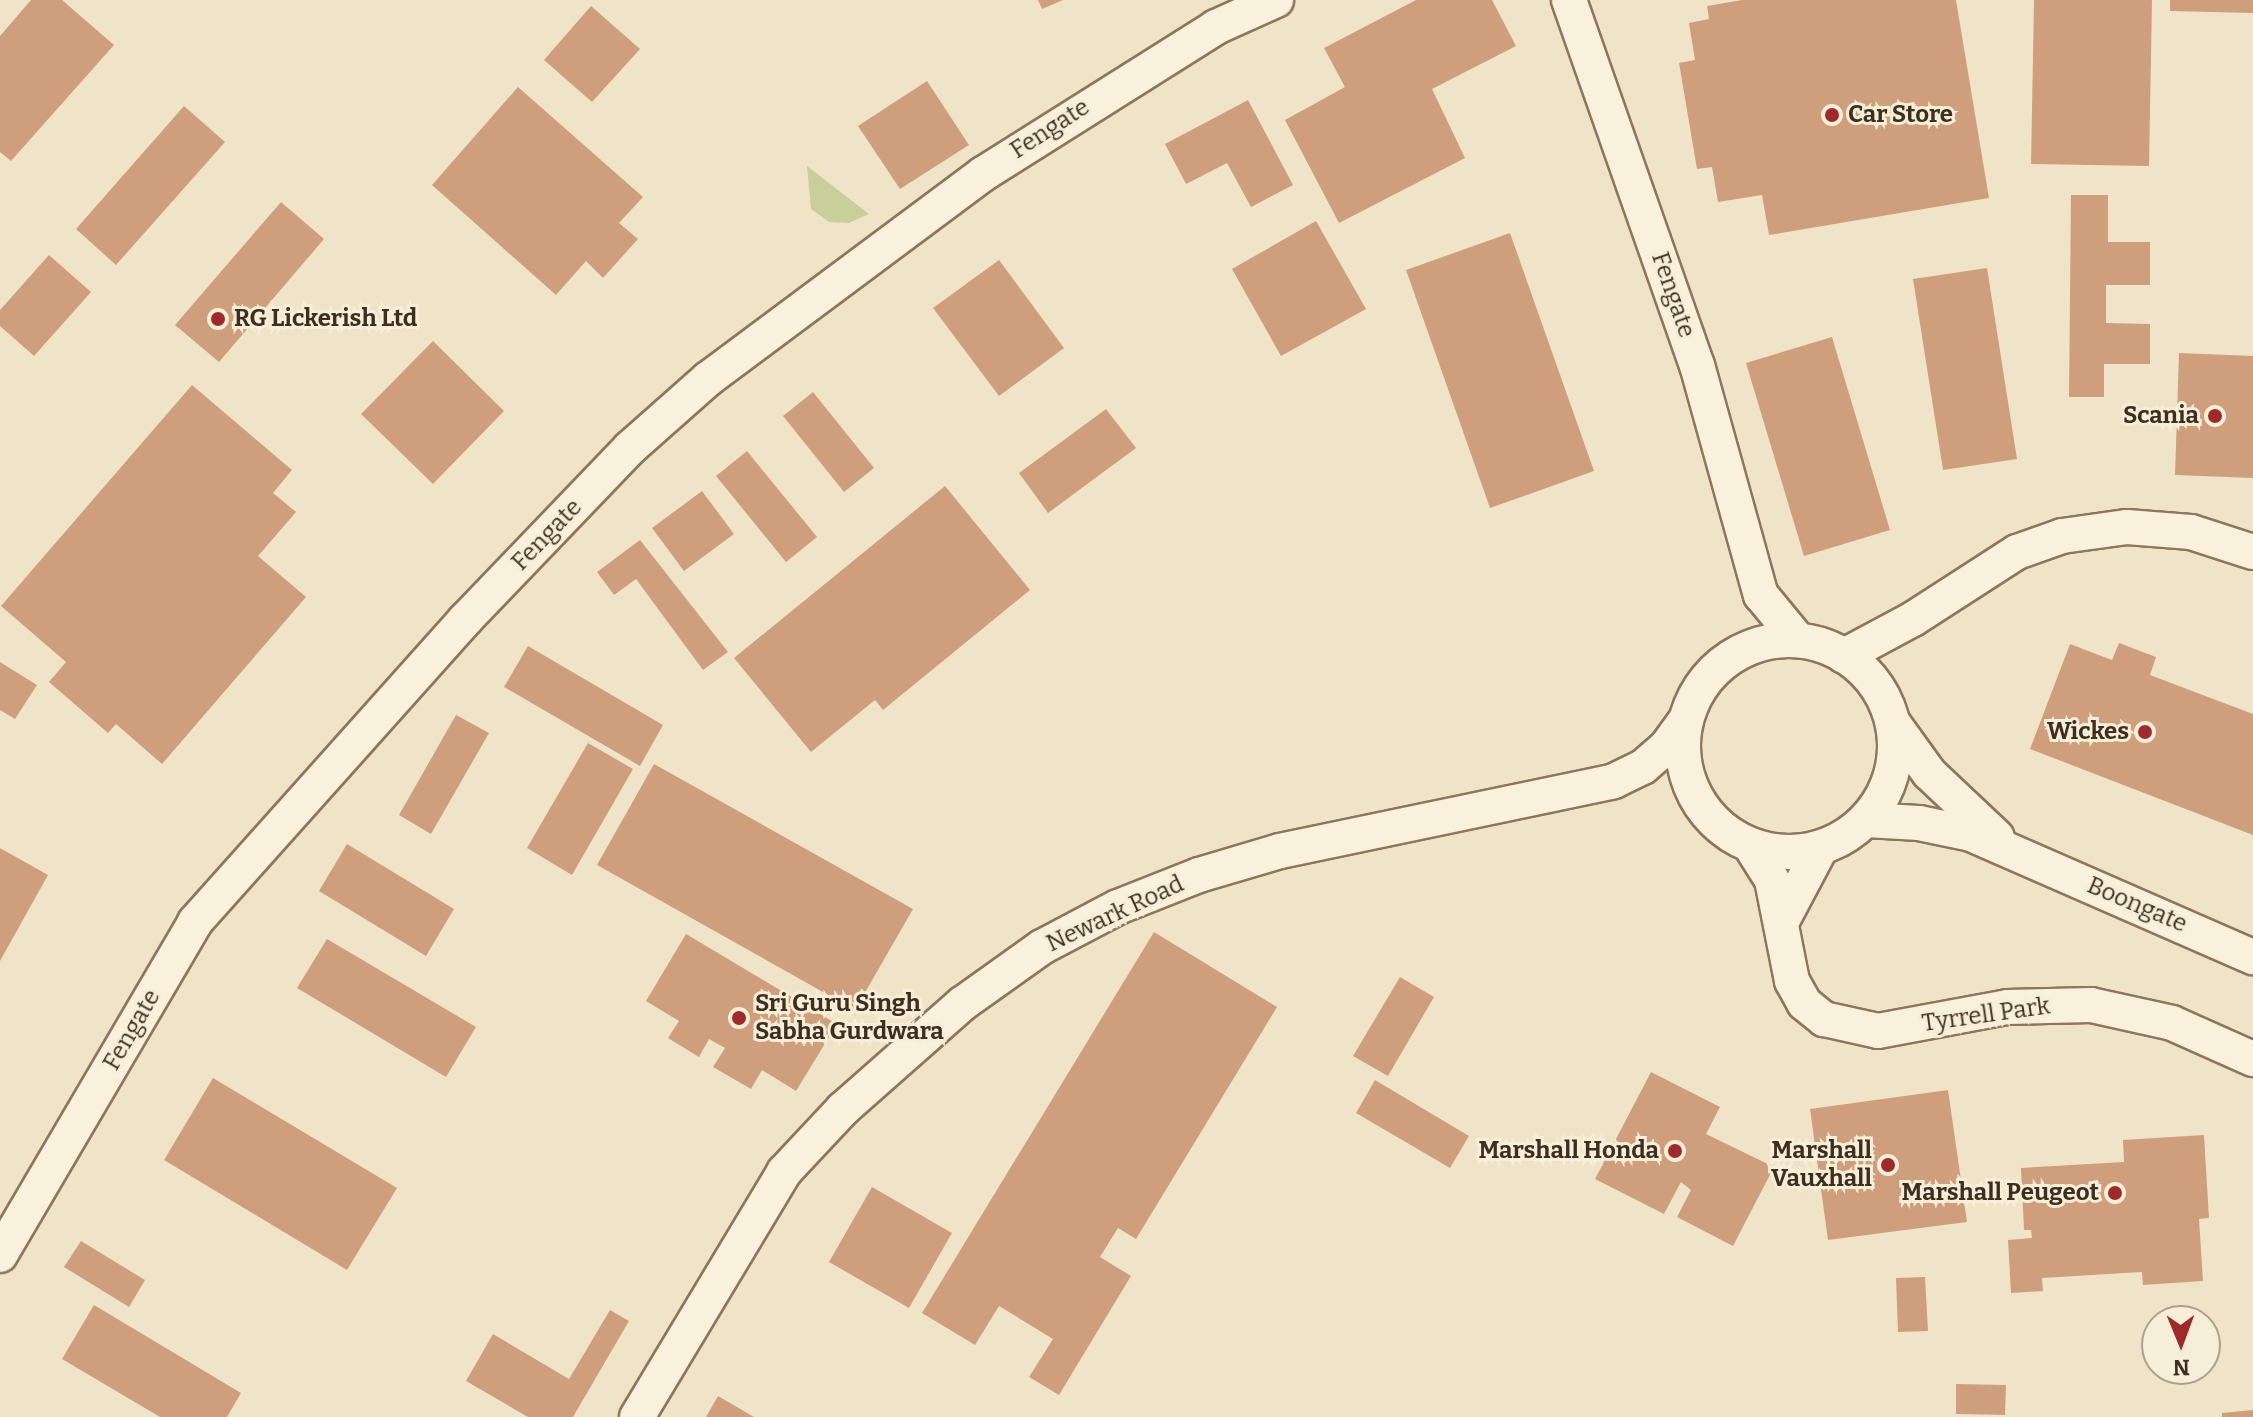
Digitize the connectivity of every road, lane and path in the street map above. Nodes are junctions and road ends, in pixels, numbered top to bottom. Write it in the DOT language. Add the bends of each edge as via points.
graph roads {
  1 [pos="1276,0"];
  2 [pos="1569,0"];
  3 [pos="2253,552"];
  4 [pos="1761,595"];
  5 [pos="1913,619"];
  6 [pos="1798,640"];
  7 [pos="1844,656"];
  8 [pos="1719,666"];
  9 [pos="1876,685"];
  10 [pos="1686,720"];
  11 [pos="1893,723"];
  12 [pos="1614,781"];
  13 [pos="1702,808"];
  14 [pos="1866,820"];
  15 [pos="1750,845"];
  16 [pos="1820,849"];
  17 [pos="2020,854"];
  18 [pos="1783,919"];
  19 [pos="2253,957"];
  20 [pos="2253,1059"];
  21 [pos="0,1255"];
  22 [pos="637,1417"];
  1 -- 21 [label="street, Fengate" via="1203,35 983,174 708,379 630,448 465,620 195,922"];
  2 -- 4 [label="street, Fengate" via="1697,365"];
  3 -- 5 [label="street" via="2191,532 2127,527 2062,536 1970,577"];
  4 -- 6 [label="street, Fengate"];
  4 -- 8 [label="street"];
  5 -- 7 [label="street"];
  5 -- 9 [label="street"];
  6 -- 7 [label="street"];
  6 -- 8 [label="street" via="1770,642"];
  7 -- 9 [label="street"];
  8 -- 10 [label="street" via="1693,700"];
  9 -- 11 [label="street"];
  10 -- 12 [label="street, Newark Road" via="1659,753"];
  10 -- 13 [label="street" via="1688,781"];
  11 -- 14 [label="street" via="1892,775"];
  11 -- 17 [label="street, Boongate" via="1929,773 1971,817"];
  12 -- 13 [label="street, Newark Road" via="1675,793"];
  12 -- 22 [label="street, Newark Road" via="1239,863 1118,907 1042,947 962,1004 843,1109 784,1172"];
  13 -- 15 [label="street" via="1723,830"];
  14 -- 16 [label="street"];
  14 -- 17 [label="street, Boongate" via="1926,824"];
  15 -- 16 [label="street" via="1785,853"];
  15 -- 18 [label="street, Tyrrell Park" via="1772,880"];
  16 -- 18 [label="street"];
  17 -- 19 [label="street, Boongate"];
  18 -- 20 [label="street, Tyrrell Park" via="1785,954 1804,1003 1824,1019 1878,1031 2007,1007 2091,1005 2172,1023"];
}
